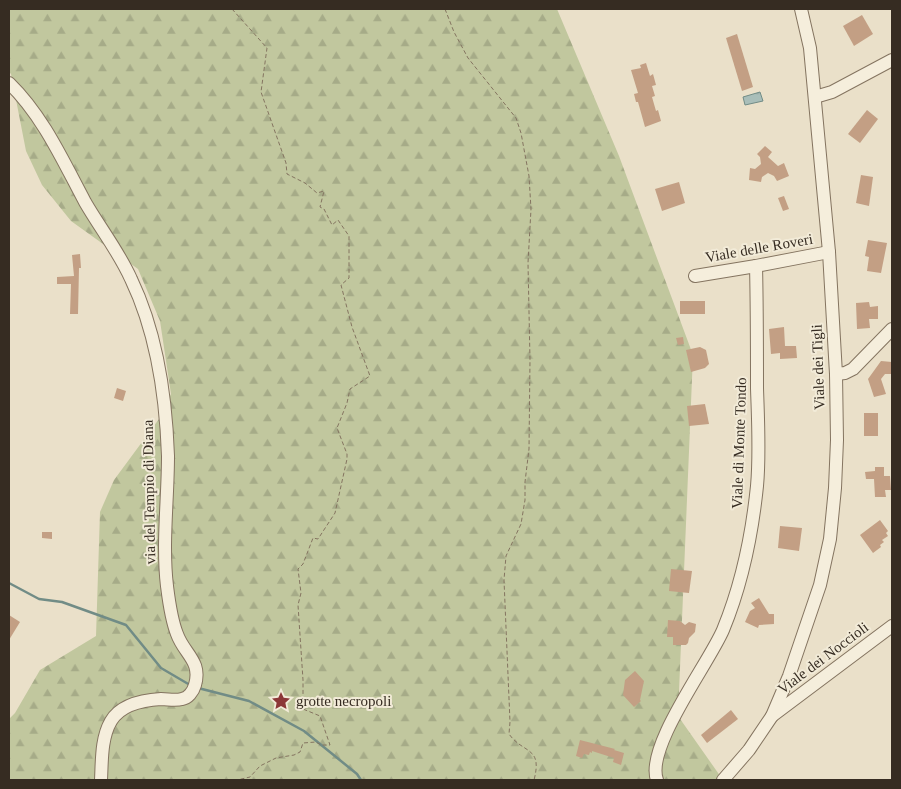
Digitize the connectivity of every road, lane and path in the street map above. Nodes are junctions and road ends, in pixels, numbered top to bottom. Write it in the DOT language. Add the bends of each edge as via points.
graph roads {
  1 [pos="232,9"];
  2 [pos="445,9"];
  3 [pos="801,9"];
  4 [pos="892,60"];
  5 [pos="9,83"];
  6 [pos="815,97"];
  7 [pos="829,252"];
  8 [pos="756,266"];
  9 [pos="695,276"];
  10 [pos="892,329"];
  11 [pos="836,374"];
  12 [pos="892,626"];
  13 [pos="772,716"];
  14 [pos="101,780"];
  15 [pos="237,780"];
  16 [pos="534,780"];
  17 [pos="657,780"];
  18 [pos="723,780"];
  1 -- 15 [label="path" via="268,48 261,92 287,174 317,193 324,191 320,207 332,225 338,220 349,236 348,278 342,285 352,327 370,376 350,389 337,428 347,459 335,514 318,539 314,538 298,569 303,708 320,716 330,745 303,743 300,752 294,756 276,758 260,766 250,777"];
  2 -- 16 [label="path" via="468,58 516,118 529,176 530,360 525,500 521,524 506,556 504,580 509,734 514,743 528,748 536,758"];
  3 -- 6 [label="street, Viale dei Tigli" via="810,48"];
  4 -- 6 [label="street" via="832,92"];
  5 -- 14 [label="street, via del Tempio di Diana" via="42,124 132,279 152,338 165,416 167,585 175,629 180,643 195,664 196,680 192,693 183,699 144,701 126,707 114,716 105,736"];
  6 -- 7 [label="street, Viale dei Tigli"];
  7 -- 8 [label="street, Viale delle Roveri"];
  7 -- 11 [label="street, Viale dei Tigli"];
  8 -- 9 [label="street, Viale delle Roveri"];
  8 -- 17 [label="street, Viale di Monte Tondo" via="757,484 750,536 723,628 665,737 656,767"];
  10 -- 11 [label="street" via="853,369"];
  11 -- 13 [label="street, Viale dei Tigli" via="835,488 827,556 817,598"];
  12 -- 13 [label="street, Viale dei Noccioli"];
  13 -- 18 [label="street"];
}
